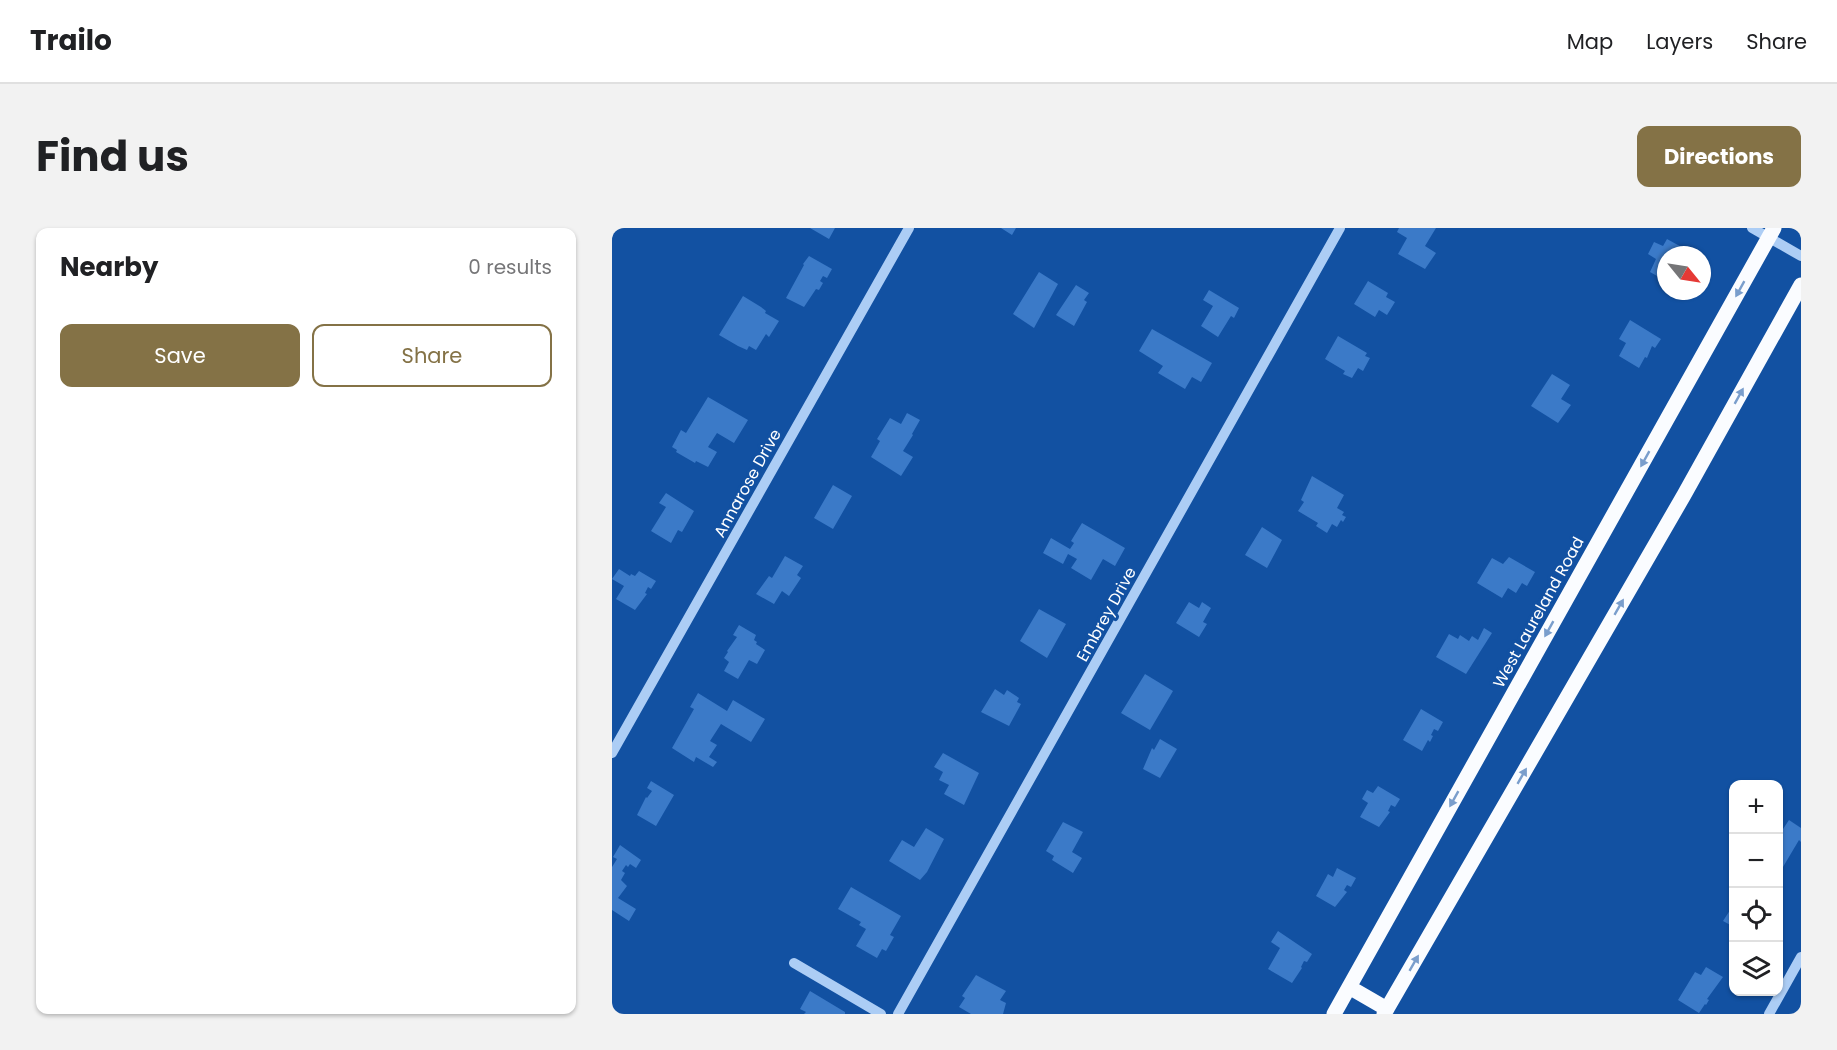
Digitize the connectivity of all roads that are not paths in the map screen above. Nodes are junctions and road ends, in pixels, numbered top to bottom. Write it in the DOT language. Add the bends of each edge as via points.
graph roads {
  1 [pos="909,228"];
  2 [pos="1341,228"];
  3 [pos="1752,228"];
  4 [pos="1771,233"];
  5 [pos="1801,256"];
  6 [pos="1801,285"];
  7 [pos="612,753"];
  8 [pos="1801,957"];
  9 [pos="794,963"];
  10 [pos="1349,987"];
  11 [pos="1386,1011"];
  12 [pos="881,1014"];
  13 [pos="898,1014"];
  14 [pos="1334,1014"];
  15 [pos="1769,1014"];
  1 -- 7 [label="street, Annarose Drive"];
  2 -- 13 [label="street, Embrey Drive"];
  3 -- 4 [label="street"];
  4 -- 5 [label="street"];
  4 -- 10 [label="main road, West Laureland Road, one-way"];
  11 -- 6 [label="main road, one-way"];
  8 -- 15 [label="street"];
  9 -- 12 [label="street"];
  10 -- 11 [label="main road"];
  10 -- 14 [label="main road, West Laureland Road"];
}
